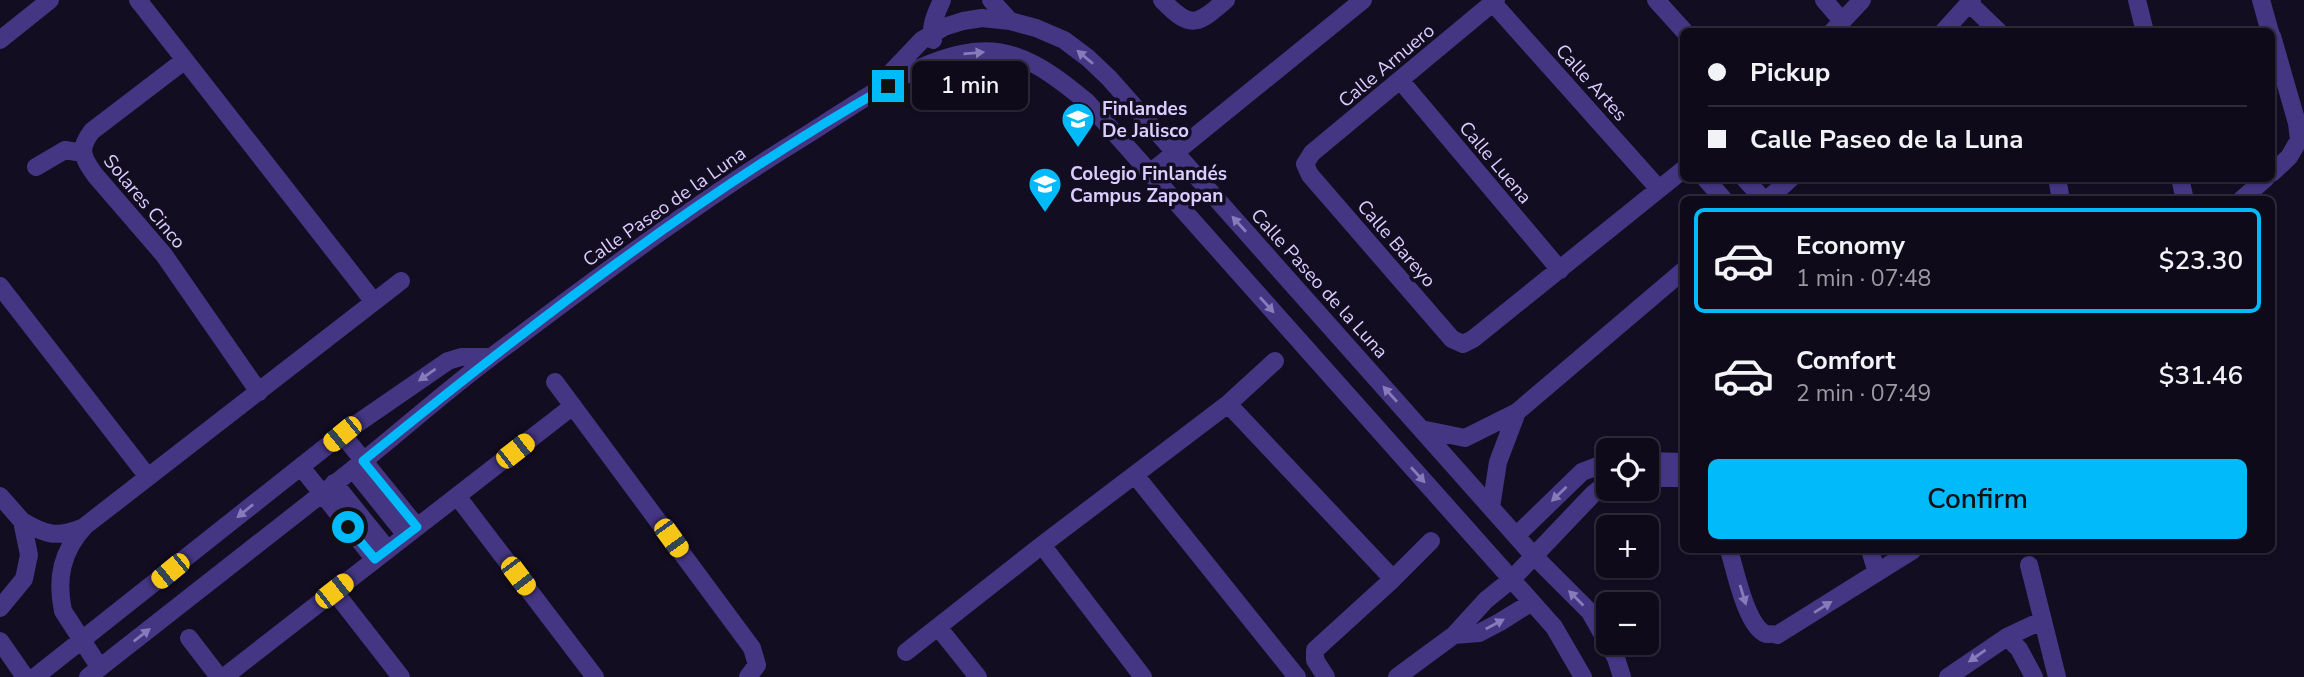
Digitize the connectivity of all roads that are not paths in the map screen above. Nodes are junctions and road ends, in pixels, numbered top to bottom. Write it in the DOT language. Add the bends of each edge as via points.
graph roads {
  1 [pos="50,0"];
  2 [pos="138,0"];
  3 [pos="942,0"];
  4 [pos="991,0"];
  5 [pos="1163,0"];
  6 [pos="1226,0"];
  7 [pos="1363,0"];
  8 [pos="1656,0"];
  9 [pos="1824,0"];
  10 [pos="1862,0"];
  11 [pos="2137,0"];
  12 [pos="2261,0"];
  13 [pos="1495,1"];
  14 [pos="1970,1"];
  15 [pos="1010,21"];
  16 [pos="1837,26"];
  17 [pos="1681,28"];
  18 [pos="1946,28"];
  19 [pos="1995,28"];
  20 [pos="2144,28"];
  21 [pos="2269,28"];
  22 [pos="931,34"];
  23 [pos="0,40"];
  24 [pos="2275,48"];
  25 [pos="943,58"];
  26 [pos="185,60"];
  27 [pos="1400,80"];
  28 [pos="867,98"];
  29 [pos="83,153"];
  30 [pos="1176,153"];
  31 [pos="1305,164"];
  32 [pos="36,167"];
  33 [pos="2275,170"];
  34 [pos="1680,172"];
  35 [pos="1150,173"];
  36 [pos="1708,182"];
  37 [pos="1748,182"];
  38 [pos="1786,182"];
  39 [pos="2261,182"];
  40 [pos="1659,189"];
  41 [pos="1720,196"];
  42 [pos="1761,196"];
  43 [pos="1770,196"];
  44 [pos="2246,196"];
  45 [pos="1560,270"];
  46 [pos="1680,273"];
  47 [pos="401,281"];
  48 [pos="0,286"];
  49 [pos="374,302"];
  50 [pos="1324,320"];
  51 [pos="1299,341"];
  52 [pos="490,357"];
  53 [pos="1275,361"];
  54 [pos="555,382"];
  55 [pos="259,392"];
  56 [pos="1228,404"];
  57 [pos="573,406"];
  58 [pos="1517,412"];
  59 [pos="1421,429"];
  60 [pos="342,434"];
  61 [pos="1659,462"];
  62 [pos="1680,463"];
  63 [pos="358,465"];
  64 [pos="301,467"];
  65 [pos="1596,467"];
  66 [pos="1135,475"];
  67 [pos="148,477"];
  68 [pos="1659,478"];
  69 [pos="1680,478"];
  70 [pos="328,489"];
  71 [pos="1596,492"];
  72 [pos="0,496"];
  73 [pos="457,496"];
  74 [pos="1490,507"];
  75 [pos="22,522"];
  76 [pos="85,526"];
  77 [pos="412,531"];
  78 [pos="1517,535"];
  79 [pos="1431,541"];
  80 [pos="1042,545"];
  81 [pos="1730,553"];
  82 [pos="1871,553"];
  83 [pos="1908,553"];
  84 [pos="382,554"];
  85 [pos="1533,555"];
  86 [pos="2029,565"];
  87 [pos="1877,573"];
  88 [pos="1393,579"];
  89 [pos="1513,579"];
  90 [pos="334,591"];
  91 [pos="1532,602"];
  92 [pos="0,608"];
  93 [pos="2043,620"];
  94 [pos="939,627"];
  95 [pos="1454,635"];
  96 [pos="2007,637"];
  97 [pos="189,638"];
  98 [pos="0,641"];
  99 [pos="83,641"];
  100 [pos="906,652"];
  101 [pos="94,672"];
  102 [pos="1620,676"];
  103 [pos="26,677"];
  104 [pos="35,677"];
  105 [pos="221,677"];
  106 [pos="401,677"];
  107 [pos="594,677"];
  108 [pos="748,677"];
  109 [pos="978,677"];
  110 [pos="1143,677"];
  111 [pos="1297,677"];
  112 [pos="1326,677"];
  113 [pos="1397,677"];
  114 [pos="1583,677"];
  115 [pos="1948,677"];
  116 [pos="2034,677"];
  117 [pos="2057,677"];
  1 -- 23 [label="street"];
  2 -- 26 [label="street"];
  3 -- 22 [label="street"];
  4 -- 15 [label="street"];
  5 -- 6 [label="street" via="1179,18 1190,21 1205,18"];
  7 -- 30 [label="street"];
  8 -- 17 [label="street"];
  9 -- 16 [label="street"];
  10 -- 16 [label="street"];
  11 -- 20 [label="street"];
  12 -- 21 [label="street"];
  13 -- 27 [label="street, Calle Arnuero"];
  13 -- 40 [label="street, Calle Artes"];
  14 -- 18 [label="street"];
  14 -- 19 [label="street"];
  15 -- 22 [label="street, Calle Paseo de la Luna" via="963,21"];
  30 -- 15 [label="street, Calle Paseo de la Luna, one-way" via="1088,58 1064,40"];
  22 -- 25 [label="street"];
  22 -- 28 [label="street, Calle Paseo de la Luna"];
  24 -- 33 [label="street" via="2300,140"];
  25 -- 28 [label="street, Calle Paseo de la Luna"];
  25 -- 35 [label="street, Calle Paseo de la Luna, one-way" via="976,52 1033,62 1087,102"];
  26 -- 29 [label="street, Solares Cinco" via="92,131"];
  26 -- 49 [label="street"];
  27 -- 31 [label="street, Calle Arnuero" via="1312,153"];
  27 -- 45 [label="street, Calle Luena"];
  28 -- 52 [label="street, Calle Paseo de la Luna" via="738,177"];
  29 -- 32 [label="street" via="65,150"];
  29 -- 55 [label="street, Solares Cinco" via="95,175 164,255"];
  30 -- 35 [label="street"];
  50 -- 30 [label="street, Calle Paseo de la Luna, one-way"];
  31 -- 45 [label="street, Calle Bareyo" via="1452,339 1463,344"];
  34 -- 40 [label="street"];
  35 -- 51 [label="street, Calle Paseo de la Luna, one-way"];
  36 -- 41 [label="street"];
  37 -- 42 [label="street"];
  38 -- 43 [label="street"];
  39 -- 44 [label="street"];
  40 -- 45 [label="street"];
  46 -- 58 [label="street"];
  47 -- 49 [label="street"];
  48 -- 67 [label="street"];
  49 -- 55 [label="street"];
  50 -- 51 [label="street"];
  59 -- 50 [label="street, Calle Paseo de la Luna, one-way"];
  51 -- 89 [label="street, Calle Paseo de la Luna, one-way"];
  52 -- 60 [label="street, one-way" via="448,361"];
  52 -- 63 [label="street, Calle Paseo de la Luna"];
  53 -- 56 [label="street"];
  54 -- 57 [label="street"];
  55 -- 67 [label="street"];
  56 -- 66 [label="street"];
  56 -- 88 [label="street"];
  57 -- 73 [label="street"];
  57 -- 108 [label="street" via="752,648 757,665"];
  58 -- 59 [label="street" via="1465,438"];
  58 -- 74 [label="street" via="1498,462"];
  59 -- 74 [label="street, Calle Paseo de la Luna"];
  60 -- 63 [label="street"];
  60 -- 64 [label="street"];
  61 -- 62 [label="street"];
  63 -- 70 [label="street, Calle Paseo de la Luna"];
  63 -- 77 [label="street"];
  64 -- 70 [label="street"];
  64 -- 99 [label="street, one-way"];
  65 -- 78 [label="street, one-way" via="1582,472"];
  66 -- 80 [label="street"];
  66 -- 111 [label="street"];
  67 -- 76 [label="street"];
  68 -- 69 [label="street"];
  70 -- 84 [label="street"];
  101 -- 70 [label="street, Calle Paseo de la Luna, one-way"];
  71 -- 85 [label="street"];
  72 -- 75 [label="street"];
  73 -- 77 [label="street"];
  73 -- 107 [label="street"];
  74 -- 78 [label="street, Calle Paseo de la Luna"];
  75 -- 76 [label="street" via="63,536"];
  75 -- 92 [label="street" via="28,567"];
  76 -- 99 [label="street" via="62,561 61,580 63,611"];
  77 -- 84 [label="street"];
  78 -- 85 [label="street, Calle Paseo de la Luna"];
  79 -- 88 [label="street"];
  80 -- 94 [label="street"];
  80 -- 110 [label="street"];
  81 -- 87 [label="street, one-way" via="1747,610 1766,634 1788,630"];
  82 -- 87 [label="street"];
  83 -- 87 [label="street"];
  84 -- 90 [label="street"];
  85 -- 89 [label="street"];
  102 -- 85 [label="street, Calle Paseo de la Luna, one-way" via="1616,658 1590,612"];
  86 -- 93 [label="street"];
  88 -- 112 [label="street" via="1315,650 1315,660"];
  89 -- 91 [label="street, Calle Paseo de la Luna"];
  89 -- 95 [label="street"];
  90 -- 105 [label="street"];
  90 -- 106 [label="street"];
  95 -- 91 [label="street, one-way" via="1479,633"];
  91 -- 114 [label="street, Calle Paseo de la Luna" via="1554,626"];
  93 -- 96 [label="street"];
  93 -- 117 [label="street"];
  94 -- 100 [label="street"];
  94 -- 109 [label="street"];
  95 -- 113 [label="street"];
  96 -- 115 [label="street, one-way"];
  96 -- 116 [label="street" via="2020,649"];
  97 -- 105 [label="street"];
  98 -- 103 [label="street"];
  99 -- 101 [label="street"];
  99 -- 104 [label="street"];
}
